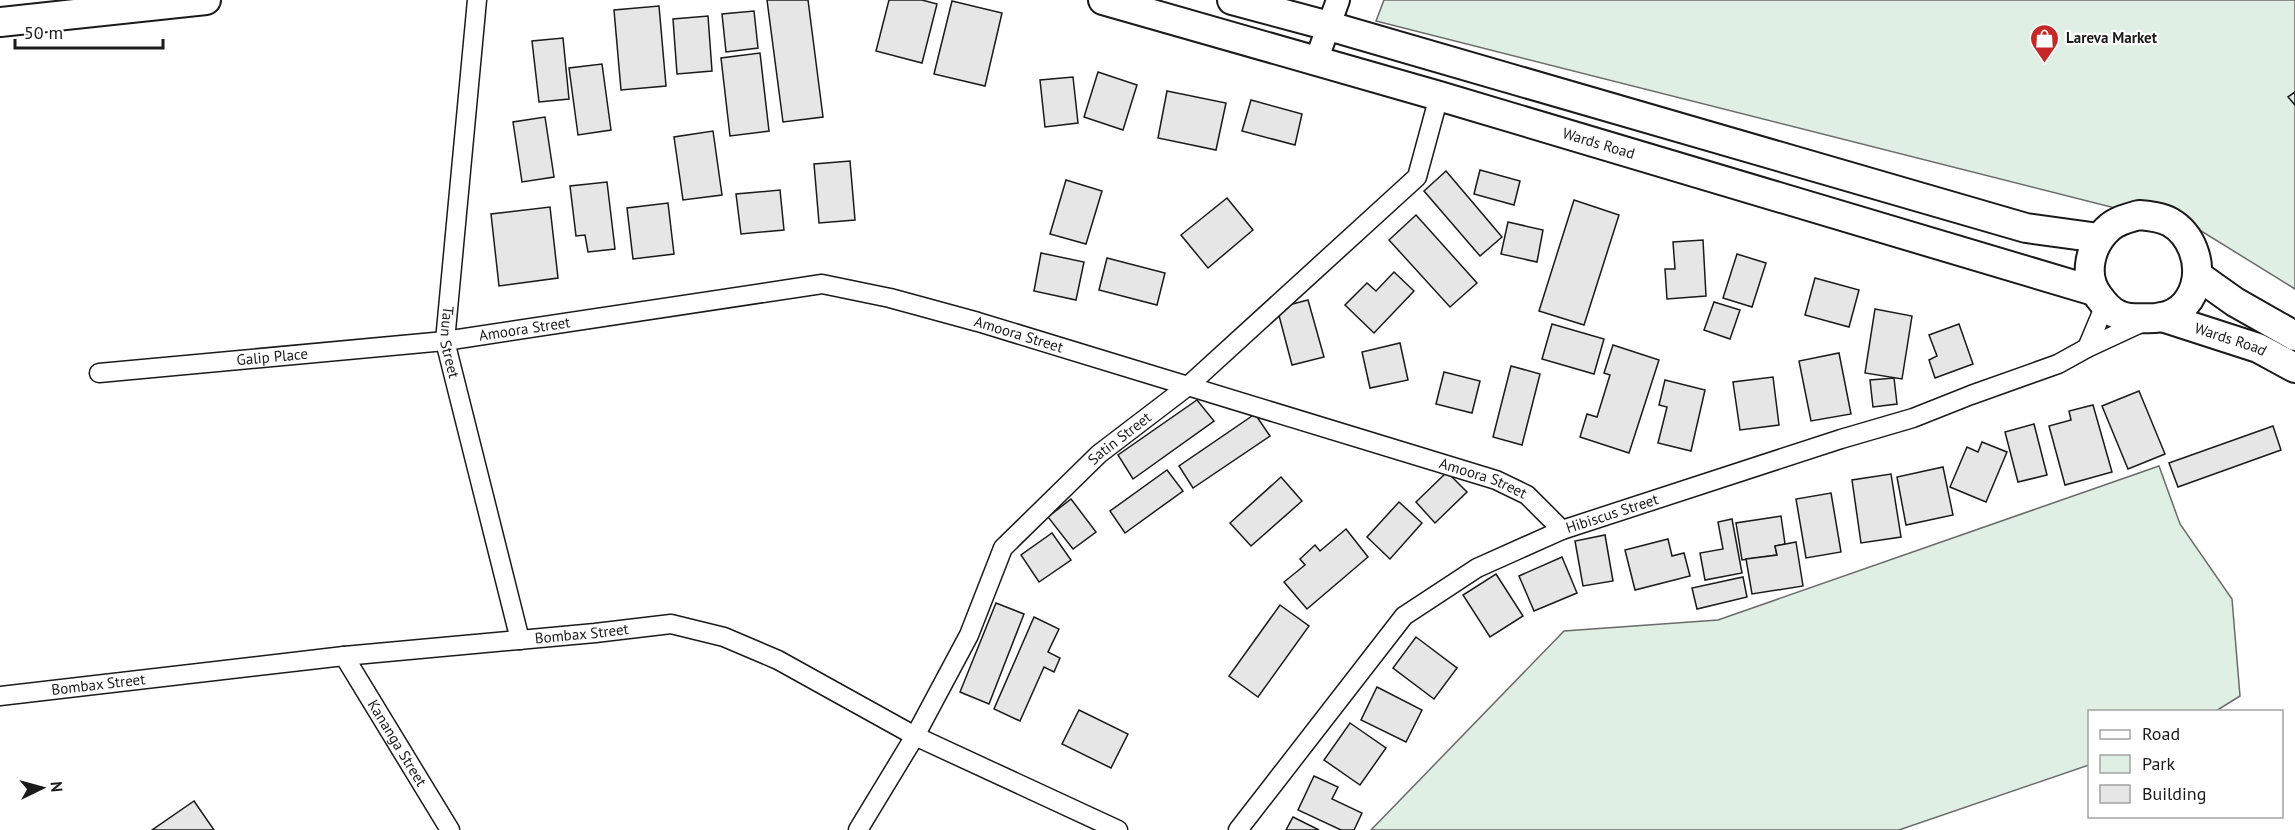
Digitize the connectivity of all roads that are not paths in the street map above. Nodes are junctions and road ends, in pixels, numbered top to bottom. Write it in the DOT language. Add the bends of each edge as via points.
graph roads {
  1 [pos="206,0"];
  2 [pos="477,0"];
  3 [pos="1103,0"];
  4 [pos="1232,0"];
  5 [pos="1334,13"];
  6 [pos="0,22"];
  7 [pos="1316,62"];
  8 [pos="1439,96"];
  9 [pos="2099,238"];
  10 [pos="2197,275"];
  11 [pos="2100,298"];
  12 [pos="2156,318"];
  13 [pos="2295,336"];
  14 [pos="445,341"];
  15 [pos="2087,348"];
  16 [pos="2295,368"];
  17 [pos="99,374"];
  18 [pos="1188,386"];
  19 [pos="1562,530"];
  20 [pos="520,640"];
  21 [pos="344,656"];
  22 [pos="0,696"];
  23 [pos="915,736"];
  24 [pos="450,830"];
  25 [pos="858,830"];
  26 [pos="1118,830"];
  27 [pos="1238,830"];
  1 -- 6 [label="main road"];
  2 -- 14 [label="street, Taun Street"];
  3 -- 7 [label="main road, Wards Road"];
  4 -- 5 [label="main road"];
  5 -- 7 [label="street"];
  5 -- 9 [label="main road" via="2026,228"];
  7 -- 8 [label="main road, Wards Road"];
  8 -- 11 [label="main road, Wards Road"];
  8 -- 18 [label="street, Satin Street" via="1417,177"];
  9 -- 10 [label="main road" via="2124,219 2155,216 2182,231 2197,260"];
  9 -- 11 [label="main road" via="2090,270"];
  10 -- 12 [label="main road" via="2184,305 2176,313"];
  10 -- 13 [label="main road, Wards Road"];
  11 -- 12 [label="main road" via="2117,315"];
  11 -- 15 [label="street"];
  12 -- 15 [label="street, Hibiscus Street"];
  12 -- 16 [label="main road, Wards Road" via="2258,348"];
  14 -- 17 [label="street, Galip Place"];
  14 -- 18 [label="street, Amoora Street" via="822,284 978,322"];
  14 -- 20 [label="street, Taun Street"];
  15 -- 19 [label="street, Hibiscus Street" via="2058,364 1913,418"];
  18 -- 19 [label="street, Amoora Street" via="1496,480 1527,495"];
  18 -- 23 [label="street, Satin Street" via="1099,454 1004,548 969,635"];
  19 -- 27 [label="street, Hibiscus Street" via="1477,568 1404,616"];
  20 -- 21 [label="street, Bombax Street"];
  20 -- 23 [label="street, Bombax Street" via="682,626 724,637 778,660"];
  21 -- 22 [label="street, Bombax Street"];
  21 -- 24 [label="street, Kananga Street"];
  23 -- 25 [label="street, Satin Street"];
  23 -- 26 [label="street, Bombax Street"];
}
